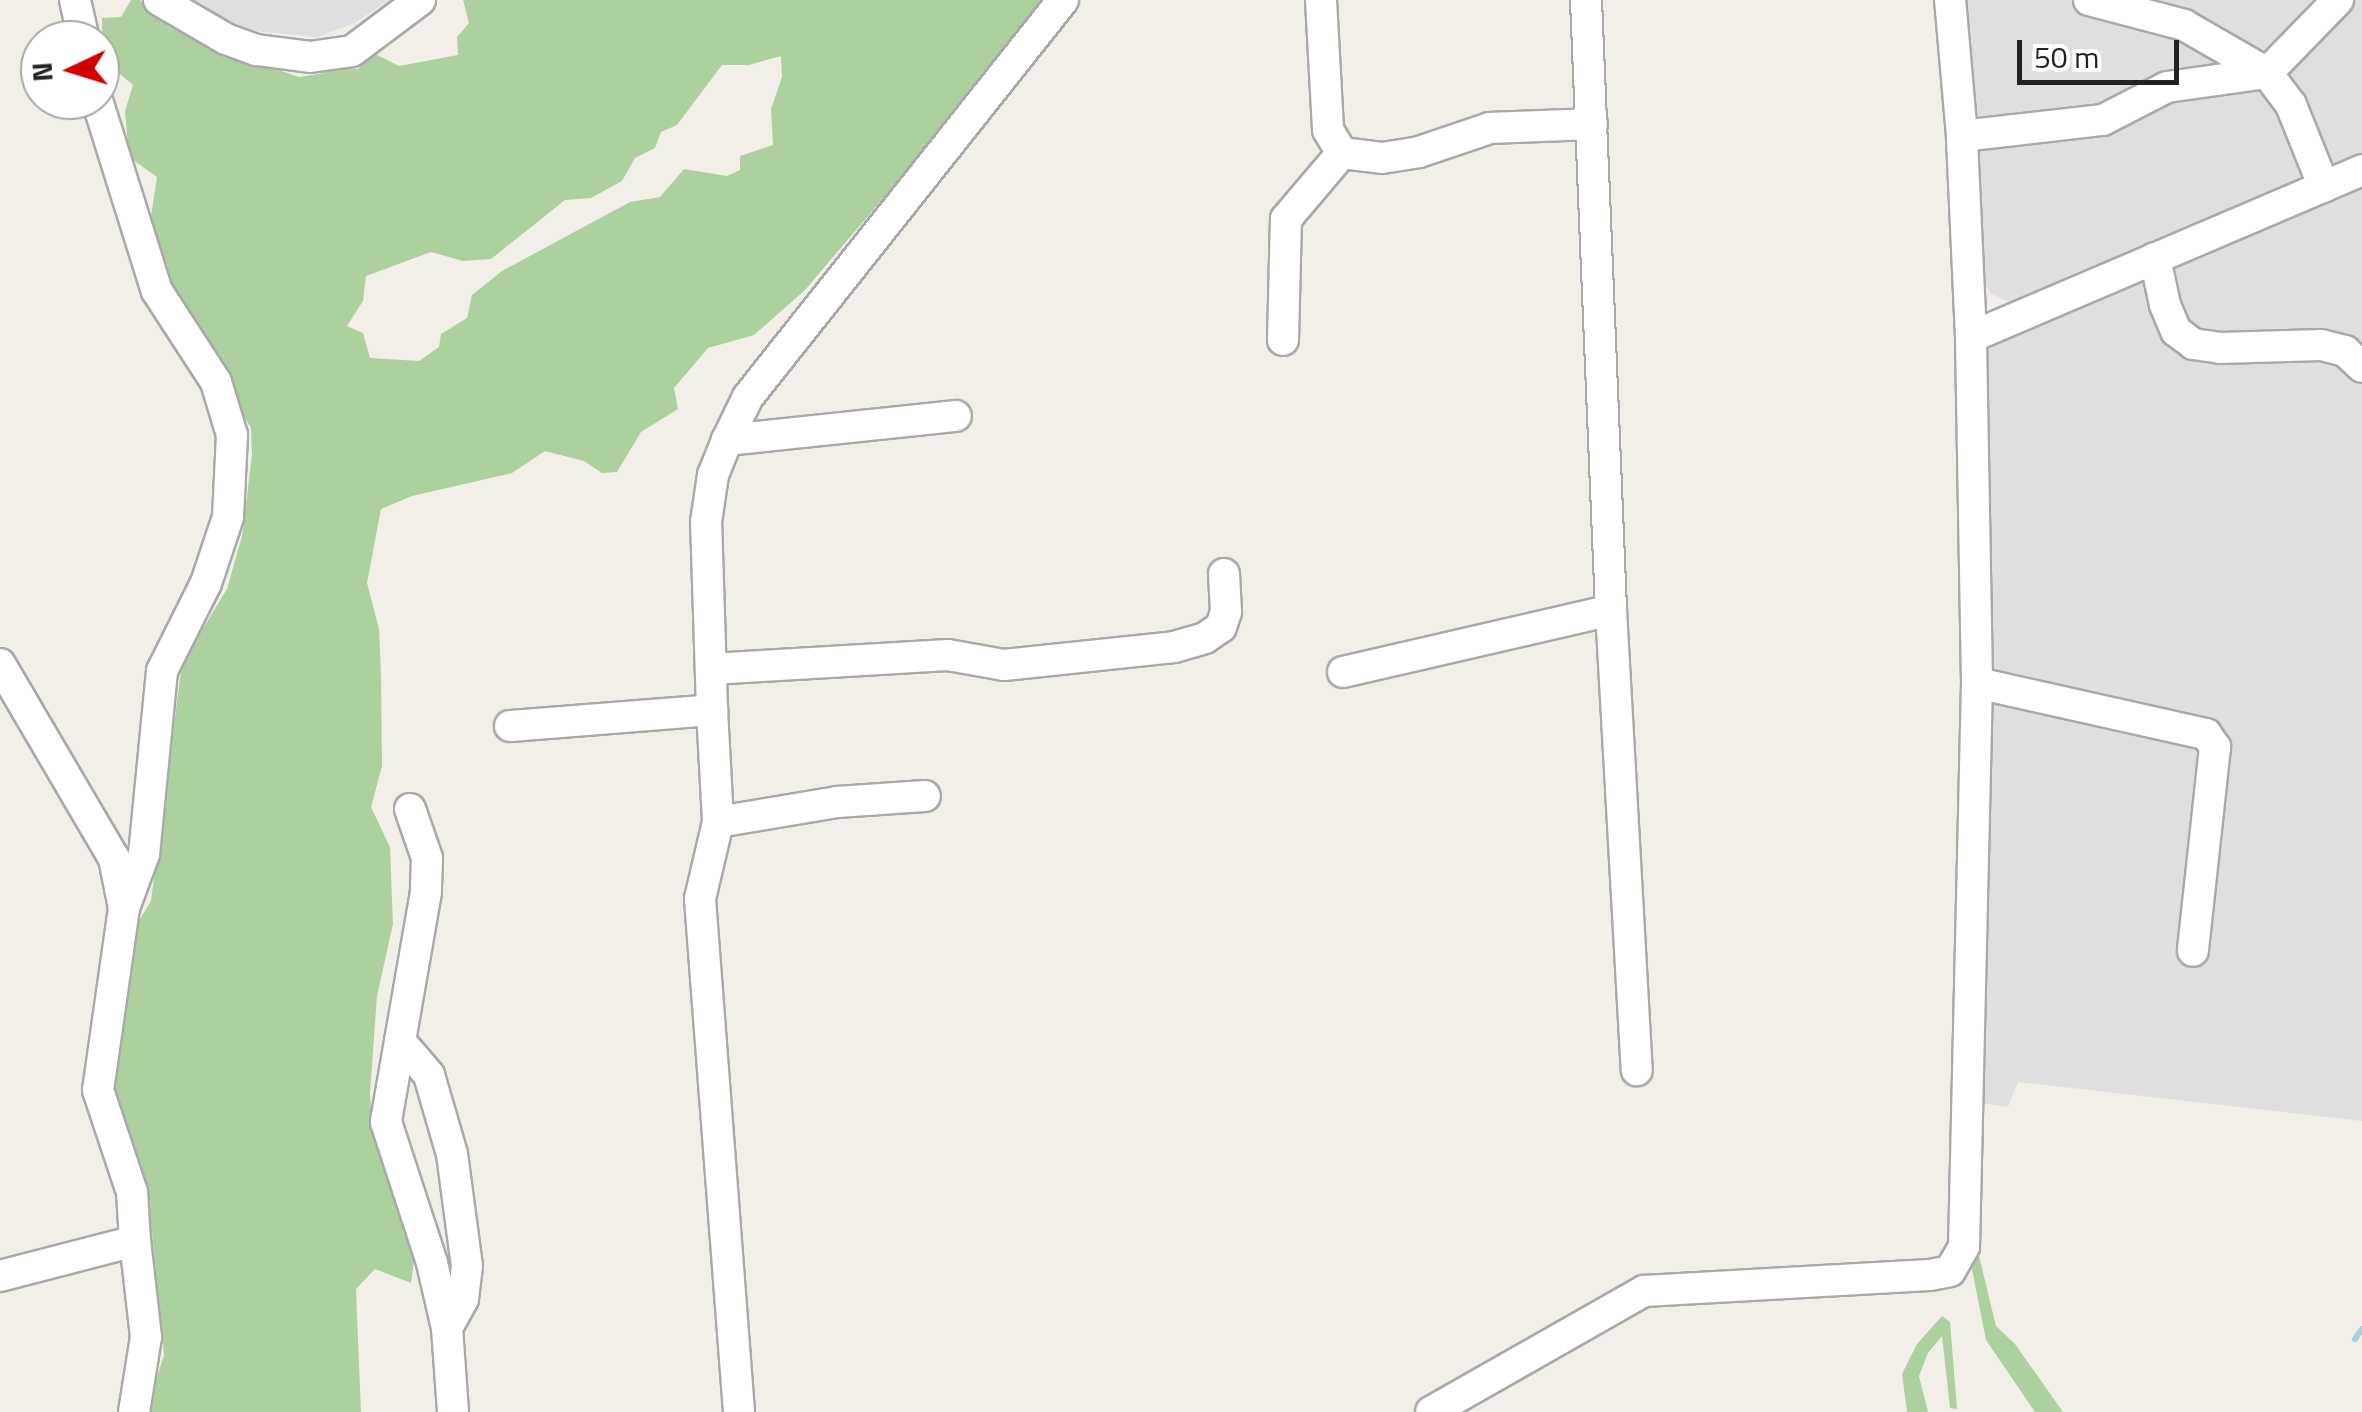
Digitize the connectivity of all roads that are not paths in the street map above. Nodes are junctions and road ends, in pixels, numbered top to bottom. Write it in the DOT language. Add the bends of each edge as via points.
graph roads {
  1 [pos="158,0"];
  2 [pos="420,0"];
  3 [pos="1063,0"];
  4 [pos="1321,0"];
  5 [pos="1586,0"];
  6 [pos="1950,0"];
  7 [pos="2090,0"];
  8 [pos="2338,0"];
  9 [pos="2267,73"];
  10 [pos="104,120"];
  11 [pos="1592,124"];
  12 [pos="1962,136"];
  13 [pos="1342,153"];
  14 [pos="2362,170"];
  15 [pos="2324,187"];
  16 [pos="2155,258"];
  17 [pos="1971,336"];
  18 [pos="1283,340"];
  19 [pos="2362,367"];
  20 [pos="956,416"];
  21 [pos="727,440"];
  22 [pos="1224,574"];
  23 [pos="1611,610"];
  24 [pos="0,664"];
  25 [pos="711,670"];
  26 [pos="1343,672"];
  27 [pos="1977,683"];
  28 [pos="712,710"];
  29 [pos="510,726"];
  30 [pos="925,796"];
  31 [pos="410,809"];
  32 [pos="718,822"];
  33 [pos="124,908"];
  34 [pos="2192,952"];
  35 [pos="400,1040"];
  36 [pos="1637,1070"];
  37 [pos="135,1241"];
  38 [pos="0,1276"];
  39 [pos="447,1328"];
  40 [pos="134,1412"];
  41 [pos="453,1412"];
  42 [pos="739,1412"];
  43 [pos="1432,1412"];
  1 -- 2 [label="street" via="226,39 310,58 352,51"];
  3 -- 21 [label="street" via="748,396"];
  4 -- 13 [label="street" via="1328,130"];
  5 -- 11 [label="street"];
  6 -- 12 [label="street"];
  7 -- 9 [label="street" via="2184,25"];
  8 -- 9 [label="street"];
  9 -- 12 [label="street" via="2167,86 2103,120"];
  9 -- 15 [label="street" via="2291,105"];
  10 -- 33 [label="street" via="156,291 216,382 232,435 228,517 206,583 162,670 144,854"];
  11 -- 13 [label="street" via="1490,128 1382,158"];
  11 -- 23 [label="street"];
  12 -- 17 [label="street"];
  13 -- 18 [label="street" via="1286,218"];
  14 -- 15 [label="street"];
  15 -- 16 [label="street"];
  16 -- 17 [label="street"];
  16 -- 19 [label="street" via="2176,331 2193,344 2321,345 2345,350"];
  17 -- 27 [label="street"];
  20 -- 21 [label="street"];
  21 -- 25 [label="street" via="706,522"];
  22 -- 25 [label="street" via="1221,627 1174,647 1004,665 948,654"];
  23 -- 26 [label="street"];
  23 -- 36 [label="street"];
  24 -- 33 [label="street" via="114,858"];
  25 -- 28 [label="street"];
  27 -- 34 [label="street" via="2206,734 2215,747"];
  27 -- 43 [label="street" via="1964,1247 1950,1271 1644,1291"];
  28 -- 29 [label="street"];
  28 -- 32 [label="street"];
  30 -- 32 [label="street" via="836,802"];
  31 -- 35 [label="street" via="427,858 426,892"];
  32 -- 42 [label="street" via="700,899"];
  33 -- 37 [label="street" via="98,1090 132,1192"];
  35 -- 39 [label="street" via="386,1122"];
  35 -- 39 [label="street" via="429,1075 452,1154 468,1266 463,1299"];
  37 -- 38 [label="street"];
  37 -- 40 [label="street" via="146,1337"];
  39 -- 41 [label="street"];
}
